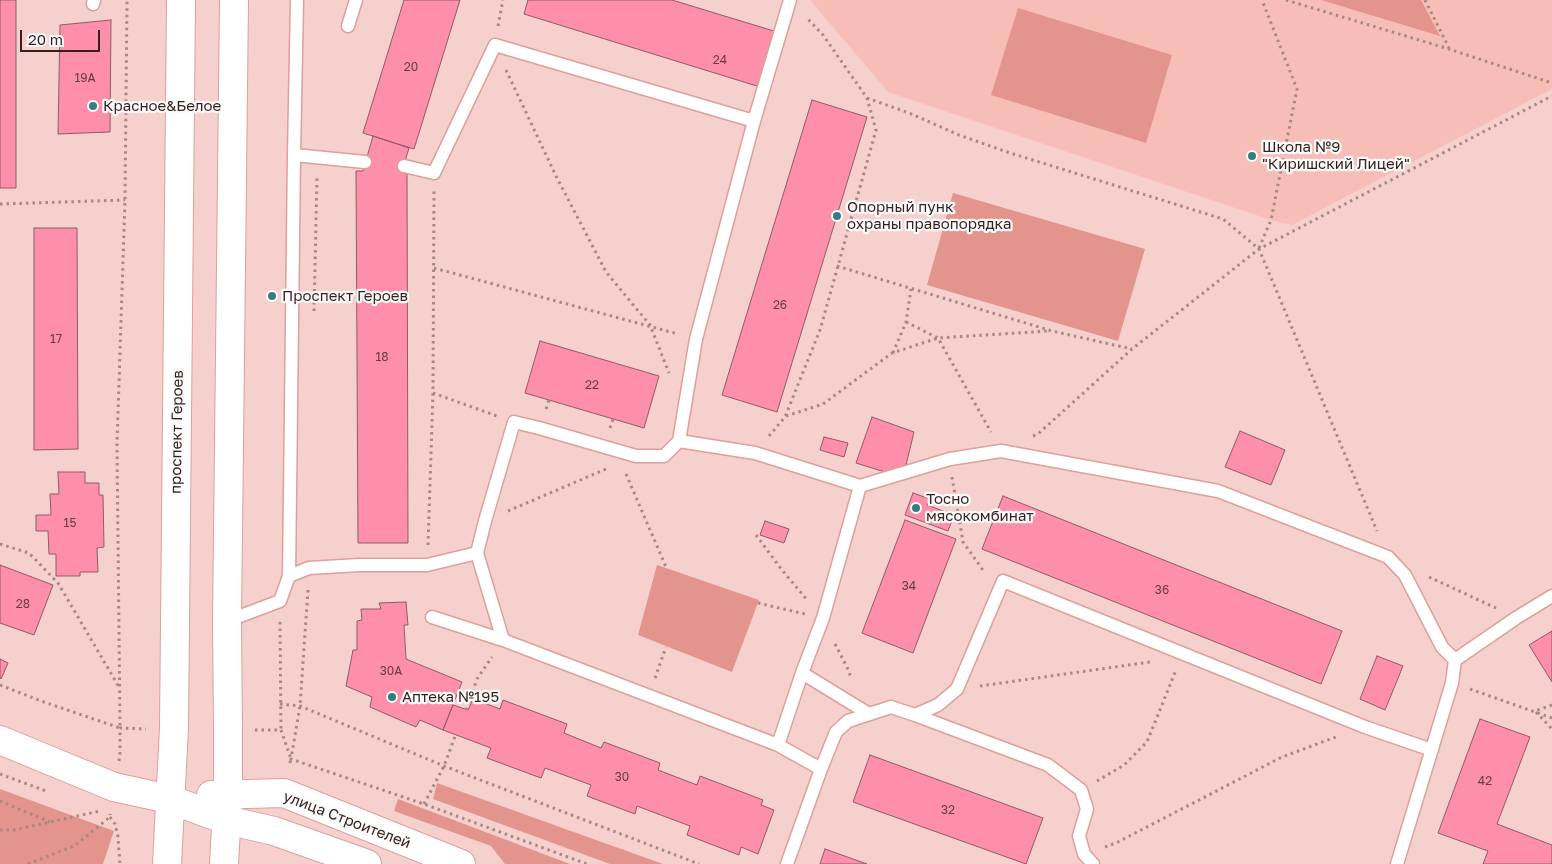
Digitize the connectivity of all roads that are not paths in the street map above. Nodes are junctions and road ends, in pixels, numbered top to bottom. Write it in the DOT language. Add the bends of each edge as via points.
graph roads {
  1 [pos="181,0"];
  2 [pos="234,0"];
  3 [pos="297,0"];
  4 [pos="347,0"];
  5 [pos="356,0"];
  6 [pos="790,0"];
  7 [pos="754,121"];
  8 [pos="294,155"];
  9 [pos="366,162"];
  10 [pos="404,166"];
  11 [pos="679,441"];
  12 [pos="860,486"];
  13 [pos="477,553"];
  14 [pos="289,576"];
  15 [pos="1552,596"];
  16 [pos="432,617"];
  17 [pos="227,621"];
  18 [pos="503,640"];
  19 [pos="1455,660"];
  20 [pos="802,673"];
  21 [pos="864,711"];
  22 [pos="915,715"];
  23 [pos="0,740"];
  24 [pos="778,746"];
  25 [pos="1432,750"];
  26 [pos="821,769"];
  27 [pos="228,794"];
  28 [pos="170,799"];
  29 [pos="226,820"];
  30 [pos="443,861"];
  31 [pos="167,864"];
  32 [pos="224,864"];
  33 [pos="367,864"];
  34 [pos="787,864"];
  35 [pos="1094,864"];
  36 [pos="1397,864"];
  1 -- 28 [label="main road, проспект Героев" via="174,728"];
  2 -- 17 [label="main road"];
  3 -- 8 [label="lane"];
  4 -- 5 [label="lane" via="348,26"];
  6 -- 7 [label="lane"];
  7 -- 10 [label="lane" via="495,45 434,173"];
  7 -- 11 [label="lane" via="696,339"];
  8 -- 9 [label="lane"];
  8 -- 14 [label="lane"];
  11 -- 12 [label="lane" via="755,453"];
  11 -- 13 [label="lane" via="664,456 636,456 514,422"];
  12 -- 19 [label="lane" via="950,459 1001,450 1218,491 1388,557 1405,575 1442,647"];
  12 -- 20 [label="lane" via="823,618"];
  13 -- 14 [label="lane" via="428,565 358,564 309,568"];
  13 -- 18 [label="lane"];
  14 -- 17 [label="lane" via="280,601"];
  15 -- 19 [label="lane"];
  16 -- 18 [label="lane"];
  17 -- 27 [label="main road"];
  18 -- 24 [label="lane"];
  19 -- 25 [label="lane" via="1452,684"];
  20 -- 21 [label="lane"];
  20 -- 24 [label="lane"];
  21 -- 22 [label="lane" via="891,707"];
  21 -- 26 [label="lane" via="836,732"];
  22 -- 25 [label="lane" via="938,705 957,689 1003,582 1186,658"];
  22 -- 35 [label="lane" via="1048,765 1081,790 1086,809 1078,836 1084,854"];
  23 -- 28 [label="main road, улица Строителей" via="114,787"];
  24 -- 26 [label="lane"];
  25 -- 36 [label="lane"];
  26 -- 34 [label="lane"];
  27 -- 28 [label="main road, улица Строителей"];
  27 -- 29 [label="main road"];
  27 -- 30 [label="main road, улица Строителей" via="284,793"];
  28 -- 29 [label="main road, улица Строителей"];
  28 -- 31 [label="main road, проспект Героев"];
  29 -- 32 [label="main road"];
  29 -- 33 [label="main road, улица Строителей" via="274,831"];
}
